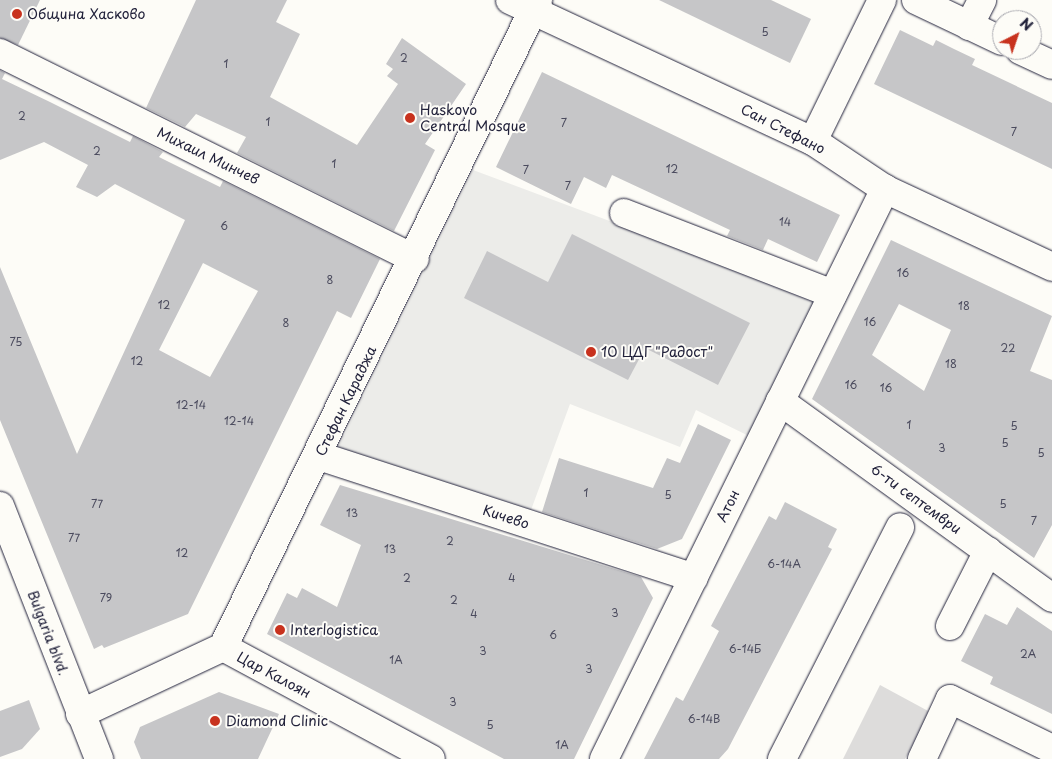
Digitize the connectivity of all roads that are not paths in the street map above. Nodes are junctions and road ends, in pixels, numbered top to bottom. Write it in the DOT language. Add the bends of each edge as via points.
graph roads {
  1 [pos="882,0"];
  2 [pos="916,0"];
  3 [pos="982,0"];
  4 [pos="527,4"];
  5 [pos="969,26"];
  6 [pos="992,36"];
  7 [pos="0,53"];
  8 [pos="813,142"];
  9 [pos="886,189"];
  10 [pos="624,213"];
  11 [pos="415,259"];
  12 [pos="1052,267"];
  13 [pos="833,294"];
  14 [pos="780,401"];
  15 [pos="319,456"];
  16 [pos="0,506"];
  17 [pos="900,527"];
  18 [pos="988,551"];
  19 [pos="694,578"];
  20 [pos="1052,598"];
  21 [pos="950,626"];
  22 [pos="223,647"];
  23 [pos="80,714"];
  24 [pos="1052,749"];
  25 [pos="99,759"];
  26 [pos="431,759"];
  27 [pos="604,759"];
  28 [pos="782,759"];
  29 [pos="922,759"];
  1 -- 8 [label="street"];
  2 -- 5 [label="street"];
  3 -- 5 [label="street"];
  4 -- 8 [label="street, Сан Стефано"];
  4 -- 11 [label="street, Стефан Караджа"];
  5 -- 6 [label="street"];
  7 -- 11 [label="street, Михаил Минчев"];
  8 -- 9 [label="street, Сан Стефано"];
  9 -- 12 [label="street, Сан Стефано"];
  9 -- 13 [label="street, Атон"];
  10 -- 13 [label="street"];
  11 -- 15 [label="street, Стефан Караджа"];
  13 -- 14 [label="street, Атон"];
  14 -- 18 [label="street, 6-ти септември"];
  14 -- 19 [label="street, Атон"];
  15 -- 19 [label="street, Кичево"];
  15 -- 22 [label="street, Стефан Караджа"];
  16 -- 23 [label="street, Bulgaria blvd."];
  17 -- 28 [label="street"];
  18 -- 20 [label="street, 6-ти септември"];
  18 -- 21 [label="street"];
  19 -- 27 [label="street, Атон"];
  22 -- 23 [label="street"];
  22 -- 26 [label="street, Цар Калоян"];
  23 -- 25 [label="street, Bulgaria blvd."];
  24 -- 29 [label="street" via="950,699"];
}
